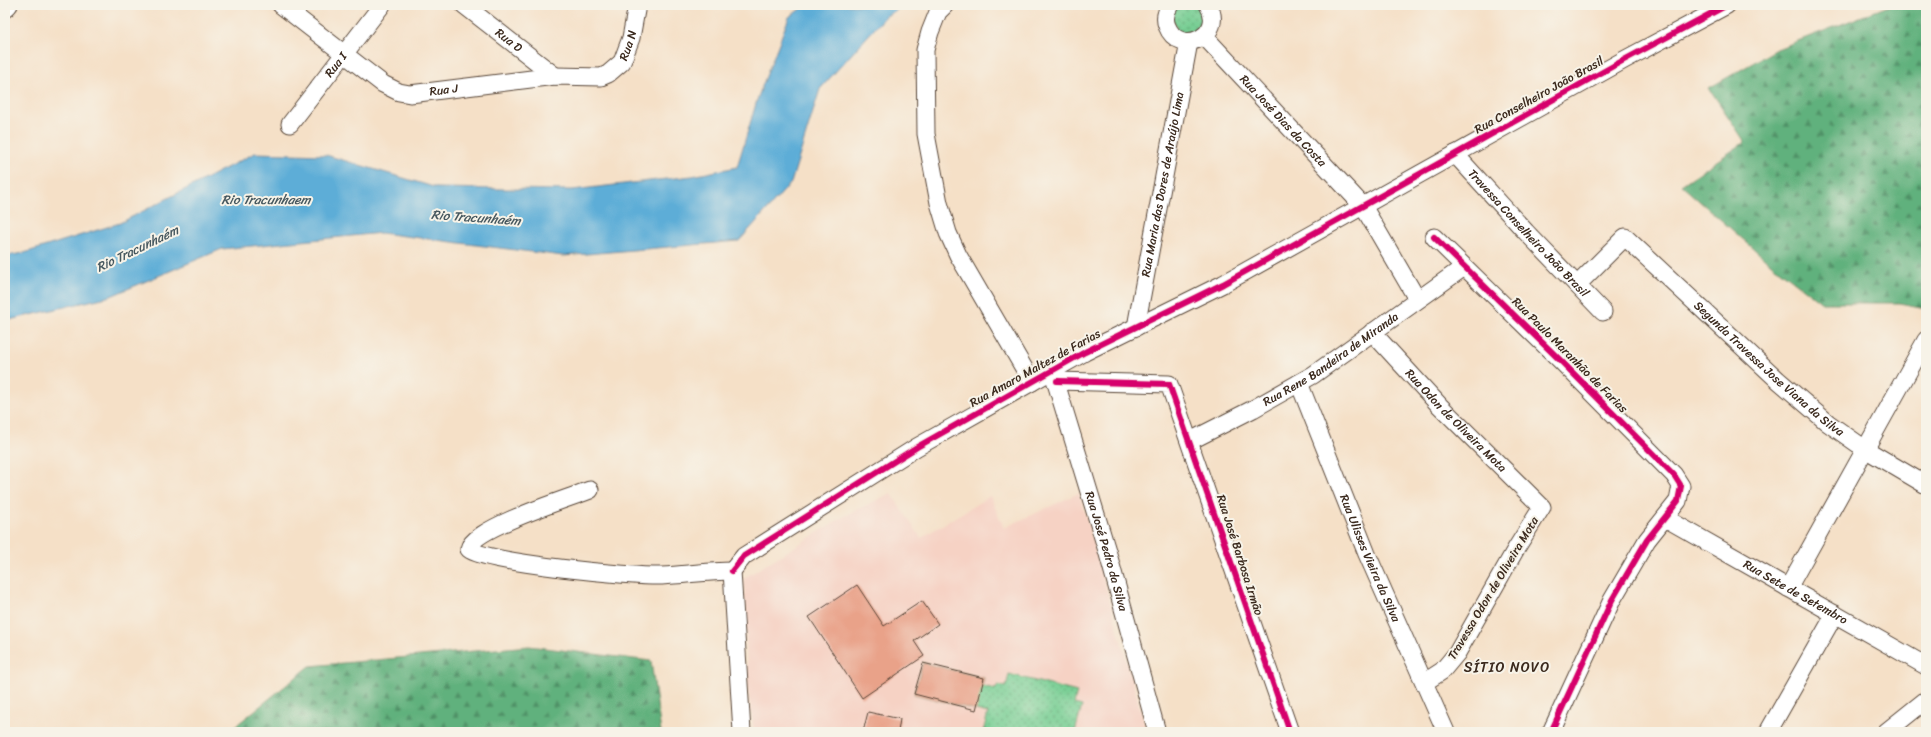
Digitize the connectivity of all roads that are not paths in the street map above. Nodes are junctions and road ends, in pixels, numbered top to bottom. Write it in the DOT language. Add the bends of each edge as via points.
graph roads {
  1 [pos="9,5"];
  2 [pos="281,5"];
  3 [pos="382,5"];
  4 [pos="464,5"];
  5 [pos="637,5"];
  6 [pos="945,5"];
  7 [pos="1170,5"];
  8 [pos="1208,5"];
  9 [pos="1727,5"];
  10 [pos="5,9"];
  11 [pos="1197,39"];
  12 [pos="344,54"];
  13 [pos="555,76"];
  14 [pos="290,124"];
  15 [pos="1455,154"];
  16 [pos="1363,206"];
  17 [pos="1434,237"];
  18 [pos="1464,267"];
  19 [pos="1577,285"];
  20 [pos="1417,299"];
  21 [pos="1603,312"];
  22 [pos="1136,327"];
  23 [pos="1372,332"];
  24 [pos="1926,340"];
  25 [pos="1055,376"];
  26 [pos="1032,382"];
  27 [pos="1299,383"];
  28 [pos="1190,440"];
  29 [pos="1865,449"];
  30 [pos="1926,485"];
  31 [pos="590,490"];
  32 [pos="1542,506"];
  33 [pos="1665,518"];
  34 [pos="732,571"];
  35 [pos="1788,588"];
  36 [pos="1835,614"];
  37 [pos="1926,666"];
  38 [pos="1425,682"];
  39 [pos="1926,700"];
  40 [pos="742,732"];
  41 [pos="1157,732"];
  42 [pos="1290,732"];
  43 [pos="1446,732"];
  44 [pos="1551,732"];
  45 [pos="1768,732"];
  46 [pos="1886,732"];
  1 -- 10 [label="street"];
  2 -- 12 [label="street, Rua J"];
  3 -- 12 [label="street, Rua I"];
  4 -- 13 [label="street, Rua D"];
  5 -- 13 [label="street, Rua N" via="628,51 615,69 601,77"];
  6 -- 26 [label="street" via="938,12 925,50 926,134 939,203 948,233 958,254"];
  7 -- 11 [label="street, Rua José Dias da Costa" via="1166,15 1169,31 1181,41"];
  8 -- 11 [label="street" via="1213,16 1212,24"];
  9 -- 15 [label="street, Rua Conselheiro João Brasil"];
  11 -- 16 [label="street, Rua José Dias da Costa"];
  11 -- 22 [label="street, Rua Maria das Dores de Araújo Lima"];
  12 -- 13 [label="street, Rua J" via="390,88 410,94"];
  12 -- 14 [label="street, Rua I"];
  15 -- 16 [label="street, Rua Conselheiro João Brasil"];
  15 -- 19 [label="street, Travessa Conselheiro João Brasil"];
  16 -- 20 [label="street, Rua José Dias da Costa"];
  16 -- 22 [label="street, Rua Amaro Maltez de Farias" via="1223,284"];
  17 -- 18 [label="street, Rua Paulo Maranhão de Farias"];
  18 -- 20 [label="street, Rua Rene Bandeira de Miranda"];
  18 -- 33 [label="street, Rua Paulo Maranhão de Farias" via="1561,360 1674,475 1681,486 1680,495 1678,502"];
  19 -- 21 [label="street, Travessa Conselheiro João Brasil"];
  19 -- 29 [label="street, Segunda Travessa Jose Viana da Silva" via="1625,237 1778,380 1828,423"];
  20 -- 23 [label="street, Rua Rene Bandeira de Miranda"];
  22 -- 25 [label="street, Rua Amaro Maltez de Farias" via="1085,352"];
  23 -- 27 [label="street, Rua Rene Bandeira de Miranda"];
  23 -- 32 [label="street, Rua Odon de Oliveira Mota" via="1440,406"];
  24 -- 29 [label="street"];
  25 -- 26 [label="street, Rua Amaro Maltez de Farias"];
  25 -- 28 [label="street, Rua José Barbosa Irmão" via="1169,384"];
  25 -- 41 [label="street, Rua José Pedro da Silva"];
  26 -- 34 [label="street, Rua Amaro Maltez de Farias" via="877,472 744,556"];
  27 -- 28 [label="street, Rua Rene Bandeira de Miranda"];
  27 -- 38 [label="street, Rua Ulisses Vieira da Silva" via="1367,554"];
  28 -- 42 [label="street, Rua José Barbosa Irmão"];
  29 -- 30 [label="street, Segunda Travessa Jose Viana da Silva"];
  29 -- 35 [label="street"];
  31 -- 34 [label="street" via="496,526 468,549 507,561 633,575 661,576"];
  32 -- 38 [label="street, Travessa Odon de Oliveira Mota" via="1457,653 1442,671"];
  33 -- 35 [label="street, Rua Sete de Setembro"];
  33 -- 44 [label="street" via="1647,540 1612,600"];
  34 -- 40 [label="street"];
  35 -- 36 [label="street, Rua Sete de Setembro"];
  36 -- 37 [label="street, Rua Sete de Setembro"];
  36 -- 45 [label="street"];
  38 -- 43 [label="street, Rua Ulisses Vieira da Silva"];
  39 -- 46 [label="street"];
}
